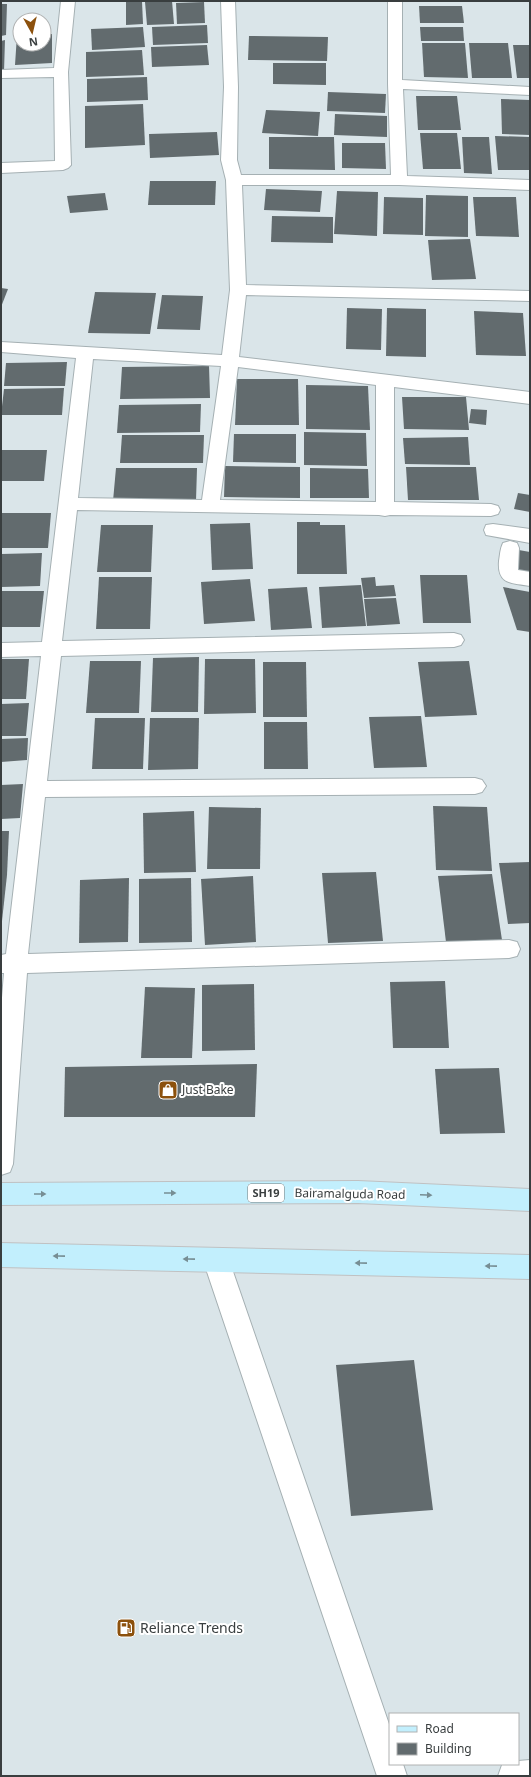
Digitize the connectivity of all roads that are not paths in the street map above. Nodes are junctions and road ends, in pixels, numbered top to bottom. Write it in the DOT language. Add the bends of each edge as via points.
graph roads {
  1 [pos="68,1"];
  2 [pos="228,1"];
  3 [pos="396,1"];
  4 [pos="61,72"];
  5 [pos="1,74"];
  6 [pos="395,84"];
  7 [pos="530,91"];
  8 [pos="1,168"];
  9 [pos="234,180"];
  10 [pos="399,180"];
  11 [pos="530,185"];
  12 [pos="238,290"];
  13 [pos="530,296"];
  14 [pos="1,347"];
  15 [pos="85,353"];
  16 [pos="230,361"];
  17 [pos="385,380"];
  18 [pos="530,398"];
  19 [pos="68,504"];
  20 [pos="210,506"];
  21 [pos="385,510"];
  22 [pos="491,510"];
  23 [pos="493,530"];
  24 [pos="530,536"];
  25 [pos="510,548"];
  26 [pos="530,579"];
  27 [pos="454,640"];
  28 [pos="52,648"];
  29 [pos="1,650"];
  30 [pos="475,786"];
  31 [pos="36,790"];
  32 [pos="509,949"];
  33 [pos="8,964"];
  34 [pos="1,1164"];
  35 [pos="1,1194"];
  36 [pos="530,1200"];
  37 [pos="1,1255"];
  38 [pos="216,1260"];
  39 [pos="530,1267"];
  40 [pos="530,1775"];
  41 [pos="392,1776"];
  42 [pos="513,1776"];
  1 -- 4 [label="street"];
  2 -- 9 [label="street" via="231,87 229,160"];
  3 -- 6 [label="street"];
  4 -- 5 [label="street"];
  4 -- 8 [label="street" via="63,165"];
  6 -- 7 [label="street"];
  6 -- 10 [label="street"];
  9 -- 10 [label="street"];
  9 -- 12 [label="street"];
  10 -- 11 [label="street"];
  12 -- 13 [label="street"];
  12 -- 16 [label="street"];
  14 -- 15 [label="street"];
  15 -- 16 [label="street"];
  15 -- 19 [label="street"];
  16 -- 17 [label="street"];
  16 -- 20 [label="street"];
  17 -- 18 [label="street"];
  17 -- 21 [label="street"];
  19 -- 20 [label="street"];
  19 -- 28 [label="street"];
  20 -- 21 [label="street"];
  21 -- 22 [label="street"];
  23 -- 24 [label="street"];
  25 -- 26 [label="street" via="509,574"];
  27 -- 28 [label="street"];
  28 -- 29 [label="street"];
  28 -- 31 [label="street"];
  30 -- 31 [label="street"];
  31 -- 33 [label="street"];
  32 -- 33 [label="street"];
  33 -- 34 [label="street"];
  35 -- 36 [label="main road, Bairamalguda Road / SH19, one-way" via="358,1192"];
  38 -- 37 [label="main road, one-way"];
  39 -- 38 [label="main road, one-way"];
  38 -- 41 [label="street"];
  40 -- 42 [label="street"];
}
